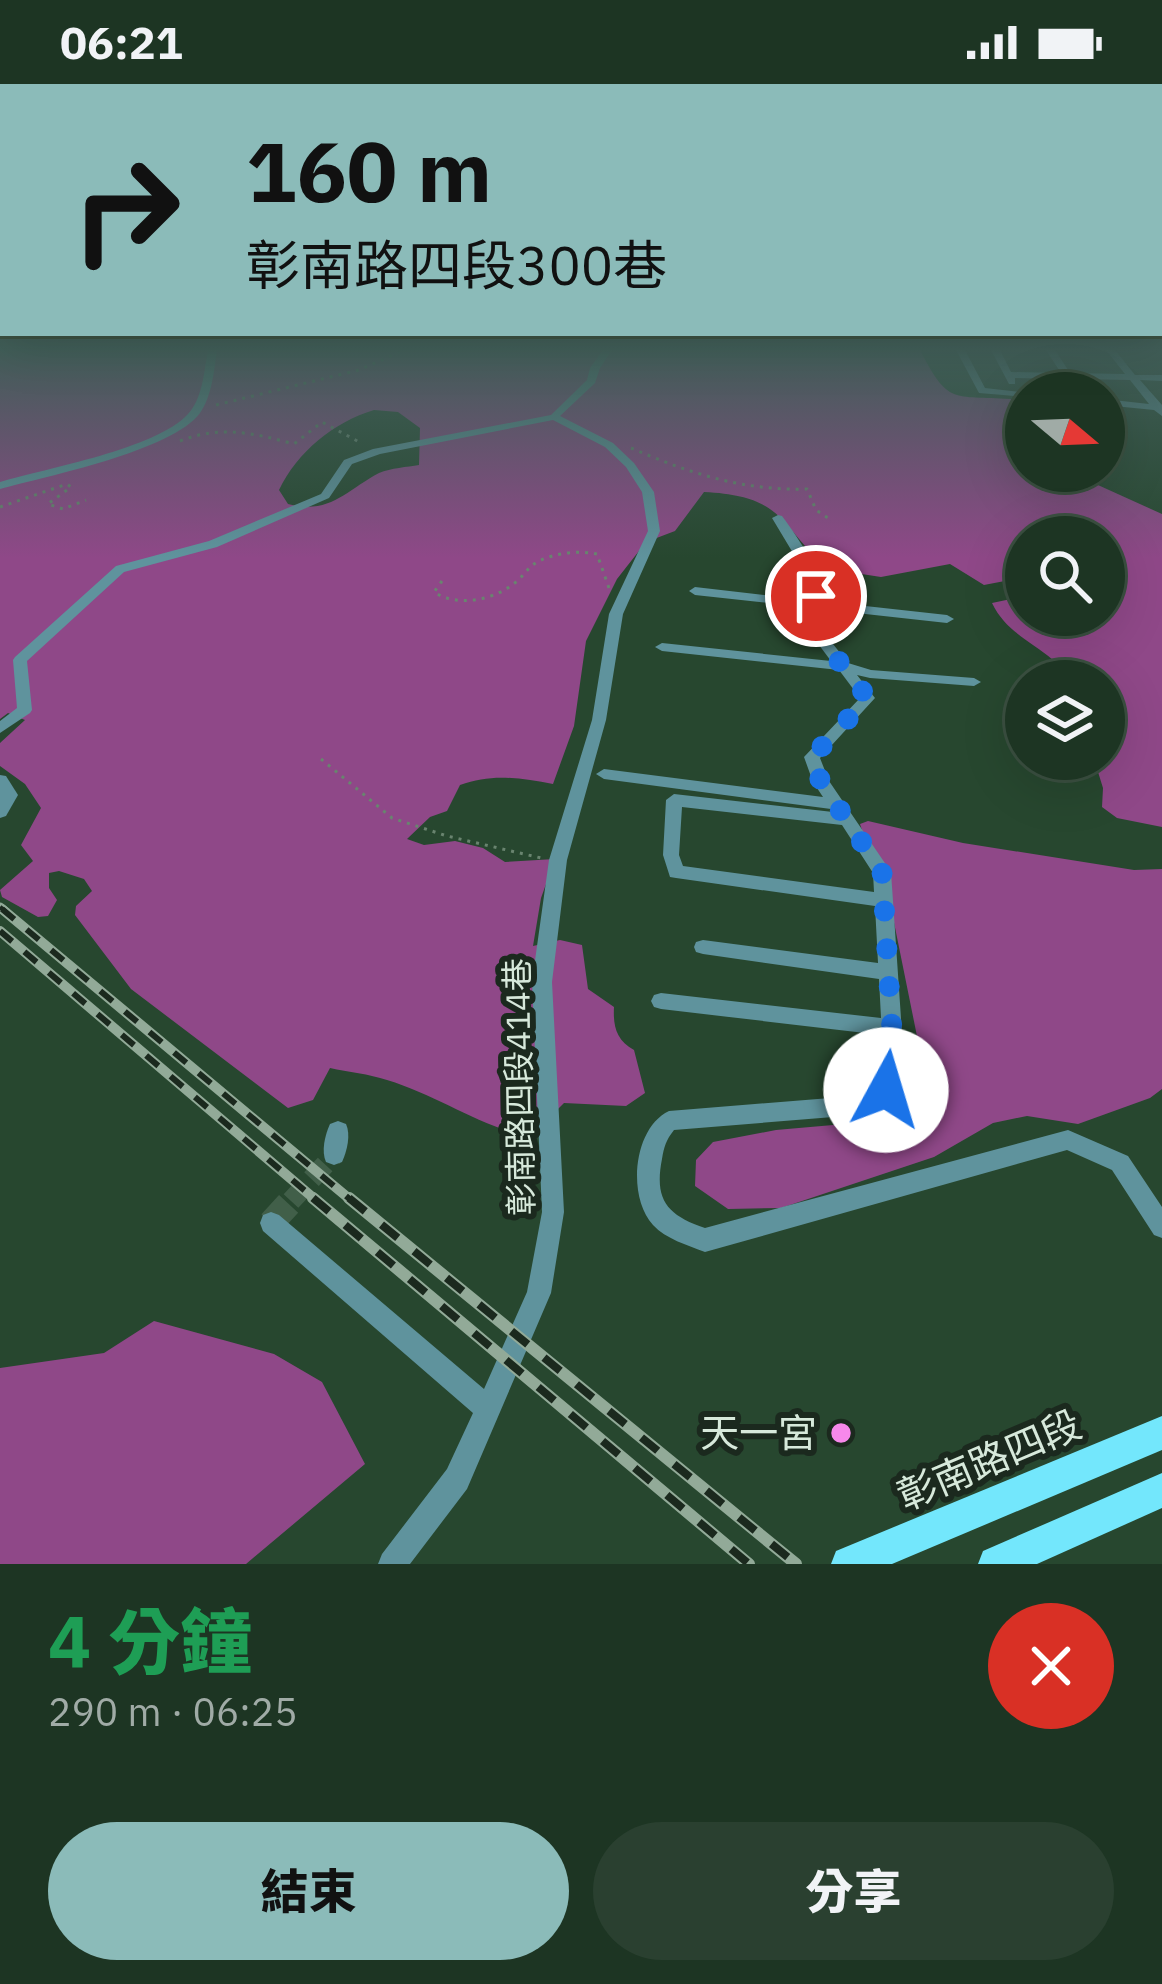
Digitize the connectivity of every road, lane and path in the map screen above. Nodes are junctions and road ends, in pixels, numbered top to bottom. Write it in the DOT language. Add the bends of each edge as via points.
graph roads {
  1 [pos="189,419"];
  2 [pos="544,419"];
  3 [pos="558,419"];
  4 [pos="596,437"];
  5 [pos="150,440"];
  6 [pos="377,452"];
  7 [pos="0,486"];
  8 [pos="86,500"];
  9 [pos="0,507"];
  10 [pos="778,518"];
  11 [pos="831,520"];
  12 [pos="442,580"];
  13 [pos="694,587"];
  14 [pos="816,600"];
  15 [pos="887,604"];
  16 [pos="616,614"];
  17 [pos="947,619"];
  18 [pos="662,647"];
  19 [pos="843,666"];
  20 [pos="974,682"];
  21 [pos="0,728"];
  22 [pos="321,759"];
  23 [pos="604,774"];
  24 [pos="0,780"];
  25 [pos="0,812"];
  26 [pos="842,812"];
  27 [pos="558,860"];
  28 [pos="884,900"];
  29 [pos="703,947"];
  30 [pos="888,972"];
  31 [pos="661,1001"];
  32 [pos="892,1028"];
  33 [pos="338,1131"];
  34 [pos="334,1155"];
  35 [pos="271,1223"];
  36 [pos="1162,1227"];
  37 [pos="488,1409"];
  38 [pos="1162,1433"];
  39 [pos="1162,1490"];
  40 [pos="392,1564"];
  41 [pos="849,1564"];
  42 [pos="996,1564"];
  1 -- 5 [label="street"];
  2 -- 6 [label="street"];
  3 -- 4 [label="street, 彰南路四段414巷"];
  4 -- 11 [label="path" via="694,475 807,489"];
  4 -- 16 [label="street, 彰南路四段414巷" via="648,492 653,531"];
  5 -- 6 [label="path" via="166,445 243,430 294,444 322,422"];
  5 -- 7 [label="street"];
  6 -- 21 [label="street" via="348,462 325,496 213,544 120,569 20,660 25,710"];
  8 -- 9 [label="path" via="69,508 49,504 68,484"];
  10 -- 14 [label="street" via="814,572"];
  12 -- 16 [label="path" via="434,592 451,602 492,595 538,560 587,550 597,554"];
  13 -- 14 [label="street"];
  14 -- 15 [label="street"];
  14 -- 17 [label="street"];
  14 -- 19 [label="street" via="811,626"];
  16 -- 27 [label="street, 彰南路四段414巷" via="598,720"];
  18 -- 19 [label="street"];
  19 -- 20 [label="street"];
  19 -- 26 [label="street" via="868,698 812,757"];
  22 -- 27 [label="path" via="342,766 361,797 393,818"];
  23 -- 26 [label="street"];
  24 -- 25 [label="street" via="10,795"];
  26 -- 28 [label="street" via="882,872"];
  26 -- 28 [label="street" via="674,800 676,872"];
  27 -- 37 [label="street, 彰南路四段414巷" via="542,982 554,1212 538,1293"];
  28 -- 30 [label="street"];
  29 -- 30 [label="street"];
  30 -- 32 [label="street"];
  31 -- 32 [label="street"];
  32 -- 36 [label="street" via="886,1090 858,1105 670,1121 658,1131 644,1186 656,1213 676,1231 705,1240 1068,1141 1120,1162"];
  33 -- 34 [label="street"];
  35 -- 37 [label="street"];
  37 -- 40 [label="street, 彰南路四段414巷" via="457,1479"];
  38 -- 41 [label="main road, 彰南路四段"];
  39 -- 42 [label="main road"];
}
